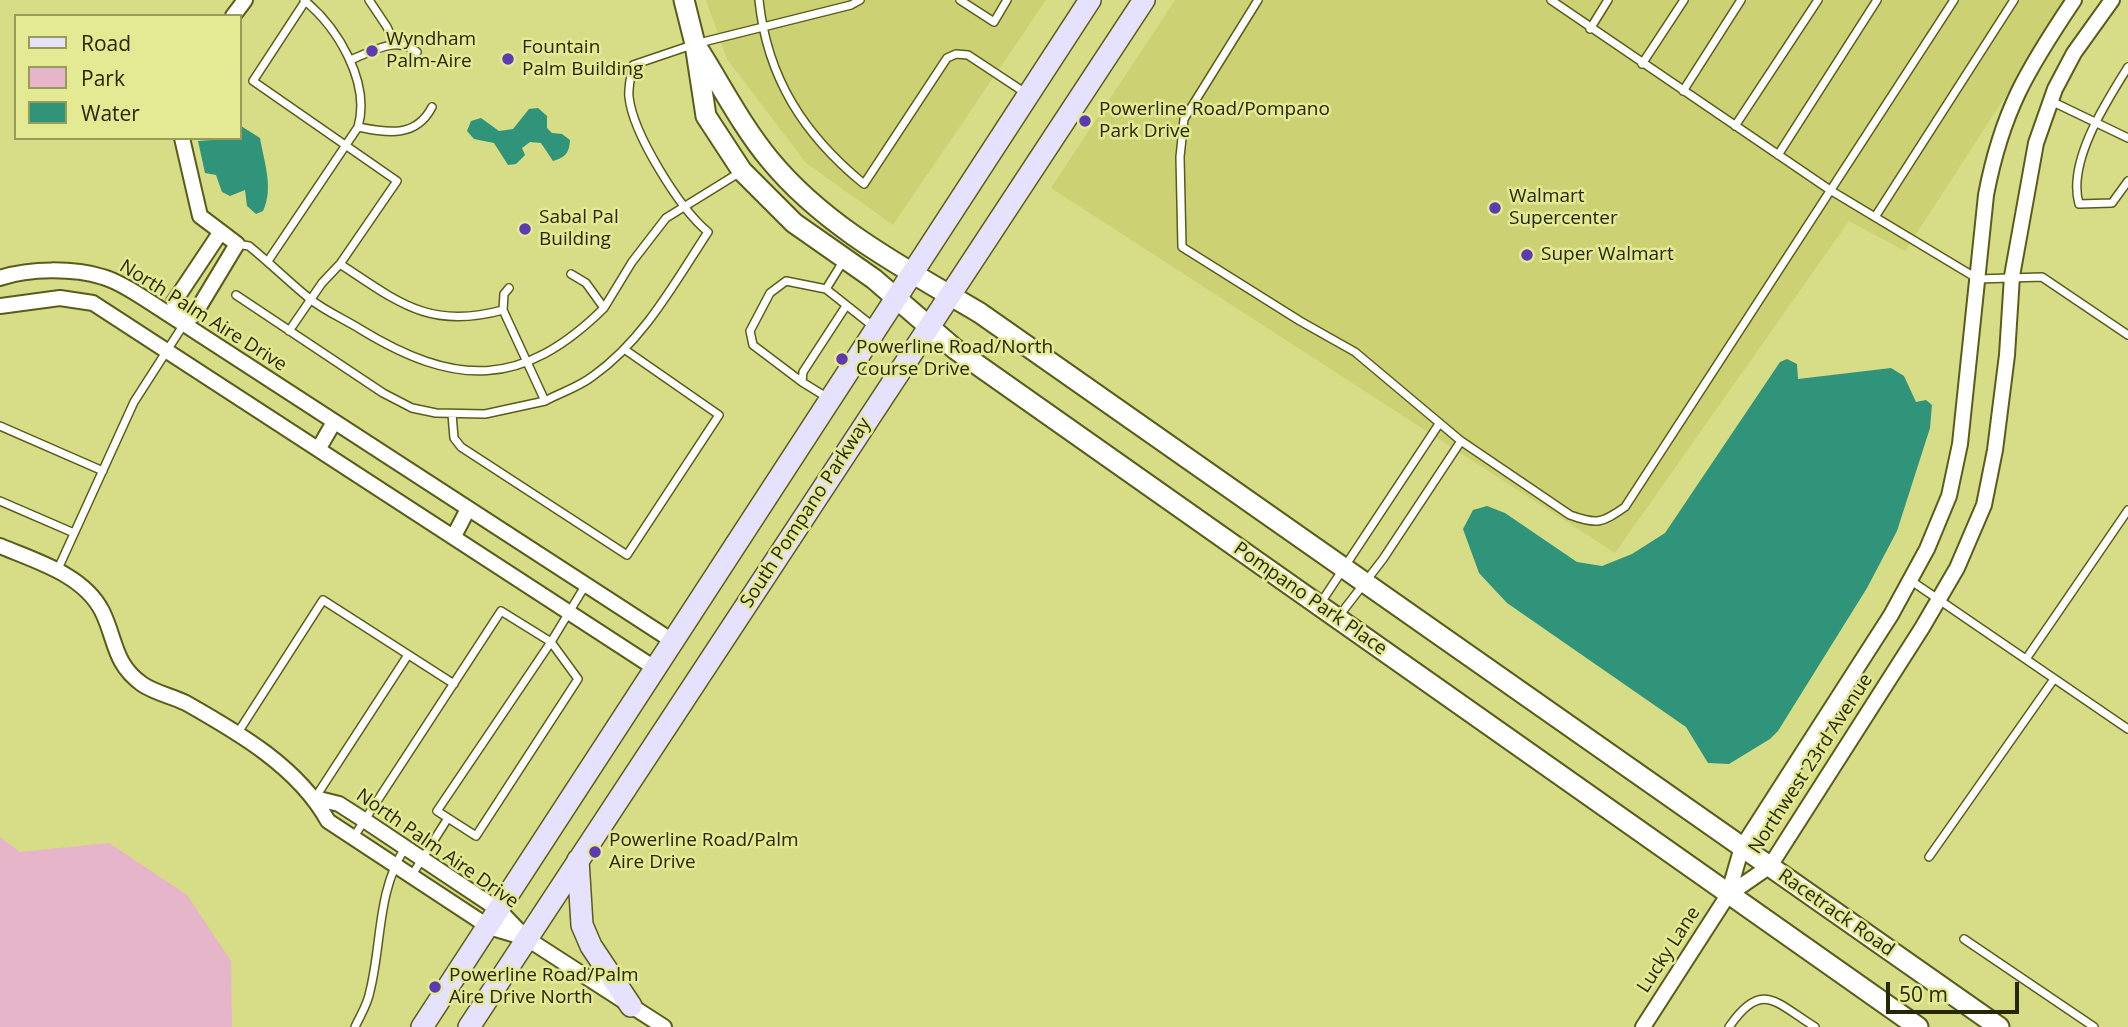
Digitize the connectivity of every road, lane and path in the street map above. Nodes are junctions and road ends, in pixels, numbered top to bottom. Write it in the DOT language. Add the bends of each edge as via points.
graph roads {
  1 [pos="369,0"];
  2 [pos="684,0"];
  3 [pos="760,0"];
  4 [pos="860,0"];
  5 [pos="960,0"];
  6 [pos="1007,0"];
  7 [pos="1090,0"];
  8 [pos="1144,0"];
  9 [pos="1258,0"];
  10 [pos="1551,0"];
  11 [pos="1608,0"];
  12 [pos="1684,0"];
  13 [pos="1741,0"];
  14 [pos="1818,0"];
  15 [pos="1877,0"];
  16 [pos="1954,0"];
  17 [pos="2014,0"];
  18 [pos="2074,0"];
  19 [pos="2112,0"];
  20 [pos="305,1"];
  21 [pos="762,26"];
  22 [pos="1590,29"];
  23 [pos="394,43"];
  24 [pos="695,44"];
  25 [pos="416,52"];
  26 [pos="350,60"];
  27 [pos="1642,64"];
  28 [pos="2128,67"];
  29 [pos="1683,91"];
  30 [pos="1028,94"];
  31 [pos="2051,101"];
  32 [pos="432,107"];
  33 [pos="2097,122"];
  34 [pos="1735,126"];
  35 [pos="358,127"];
  36 [pos="2128,138"];
  37 [pos="182,140"];
  38 [pos="346,145"];
  39 [pos="1778,155"];
  40 [pos="742,171"];
  41 [pos="2128,181"];
  42 [pos="1830,190"];
  43 [pos="683,206"];
  44 [pos="1875,217"];
  45 [pos="220,233"];
  46 [pos="237,244"];
  47 [pos="845,259"];
  48 [pos="268,261"];
  49 [pos="340,264"];
  50 [pos="912,272"];
  51 [pos="571,274"];
  52 [pos="2012,276"];
  53 [pos="0,278"];
  54 [pos="1978,279"];
  55 [pos="509,288"];
  56 [pos="826,289"];
  57 [pos="236,295"];
  58 [pos="950,296"];
  59 [pos="895,298"];
  60 [pos="311,299"];
  61 [pos="0,306"];
  62 [pos="846,306"];
  63 [pos="604,308"];
  64 [pos="503,310"];
  65 [pos="184,324"];
  66 [pos="929,327"];
  67 [pos="875,328"];
  68 [pos="289,331"];
  69 [pos="2128,335"];
  70 [pos="167,349"];
  71 [pos="624,349"];
  72 [pos="527,361"];
  73 [pos="802,382"];
  74 [pos="829,399"];
  75 [pos="545,401"];
  76 [pos="452,414"];
  77 [pos="334,422"];
  78 [pos="1439,424"];
  79 [pos="0,426"];
  80 [pos="1461,441"];
  81 [pos="319,448"];
  82 [pos="103,471"];
  83 [pos="0,501"];
  84 [pos="468,509"];
  85 [pos="2128,510"];
  86 [pos="74,533"];
  87 [pos="454,536"];
  88 [pos="0,546"];
  89 [pos="1343,566"];
  90 [pos="57,572"];
  91 [pos="1910,580"];
  92 [pos="1364,581"];
  93 [pos="585,586"];
  94 [pos="1938,600"];
  95 [pos="1319,606"];
  96 [pos="569,612"];
  97 [pos="1338,619"];
  98 [pos="671,640"];
  99 [pos="551,642"];
  100 [pos="408,655"];
  101 [pos="2026,659"];
  102 [pos="653,667"];
  103 [pos="2054,679"];
  104 [pos="454,684"];
  105 [pos="2128,729"];
  106 [pos="236,734"];
  107 [pos="315,798"];
  108 [pos="448,818"];
  109 [pos="364,820"];
  110 [pos="353,838"];
  111 [pos="1742,847"];
  112 [pos="405,848"];
  113 [pos="1929,857"];
  114 [pos="422,859"];
  115 [pos="578,860"];
  116 [pos="394,864"];
  117 [pos="1770,866"];
  118 [pos="412,876"];
  119 [pos="1728,895"];
  120 [pos="494,918"];
  121 [pos="526,938"];
  122 [pos="1964,939"];
  123 [pos="631,1006"];
  124 [pos="355,1027"];
  125 [pos="422,1027"];
  126 [pos="469,1027"];
  127 [pos="664,1027"];
  128 [pos="1643,1027"];
  129 [pos="1729,1027"];
  130 [pos="1815,1027"];
  131 [pos="1918,1027"];
  132 [pos="1999,1027"];
  133 [pos="2094,1027"];
  1 -- 23 [label="lane"];
  2 -- 24 [label="street"];
  3 -- 21 [label="lane"];
  4 -- 21 [label="lane"];
  5 -- 6 [label="lane" via="993,22"];
  7 -- 30 [label="main road"];
  8 -- 58 [label="main road, South Pompano Parkway"];
  9 -- 78 [label="lane" via="1184,119 1182,247 1354,352"];
  10 -- 22 [label="lane"];
  11 -- 22 [label="lane"];
  12 -- 27 [label="lane"];
  13 -- 29 [label="lane"];
  14 -- 34 [label="lane"];
  15 -- 39 [label="lane"];
  16 -- 42 [label="lane"];
  17 -- 44 [label="lane"];
  18 -- 54 [label="street, Northwest 23rd Avenue" via="2026,73 2007,113 1986,195"];
  19 -- 31 [label="street, Northwest 23rd Avenue" via="2074,53"];
  20 -- 26 [label="lane" via="335,32"];
  20 -- 38 [label="lane" via="253,81"];
  21 -- 24 [label="lane"];
  21 -- 30 [label="lane" via="780,83 808,130 834,160 864,184 947,58 968,55"];
  22 -- 27 [label="lane"];
  23 -- 25 [label="lane"];
  23 -- 26 [label="lane"];
  24 -- 40 [label="street, Pompano Park Place" via="706,116"];
  24 -- 43 [label="lane" via="633,65 629,97 644,139"];
  24 -- 50 [label="street" via="778,170 826,215"];
  26 -- 35 [label="lane" via="361,117"];
  27 -- 29 [label="lane"];
  28 -- 33 [label="lane"];
  29 -- 34 [label="lane"];
  30 -- 50 [label="main road"];
  31 -- 33 [label="lane"];
  31 -- 52 [label="street, Northwest 23rd Avenue" via="2036,143"];
  32 -- 35 [label="lane" via="425,121 413,128 377,131"];
  33 -- 36 [label="lane"];
  33 -- 41 [label="lane" via="2074,186 2079,204 2112,203"];
  34 -- 39 [label="lane"];
  35 -- 38 [label="lane"];
  37 -- 45 [label="street" via="200,216"];
  38 -- 48 [label="lane"];
  38 -- 49 [label="lane" via="397,181"];
  39 -- 42 [label="lane"];
  40 -- 43 [label="lane"];
  40 -- 47 [label="street, Pompano Park Place" via="778,210"];
  42 -- 44 [label="lane"];
  42 -- 80 [label="lane" via="1625,507 1605,521 1589,522 1570,515"];
  43 -- 63 [label="lane" via="648,239"];
  43 -- 71 [label="lane" via="708,232 644,328"];
  44 -- 54 [label="lane"];
  45 -- 46 [label="street"];
  45 -- 65 [label="street" via="174,302"];
  46 -- 48 [label="lane" via="249,246"];
  46 -- 65 [label="street"];
  47 -- 56 [label="lane"];
  47 -- 59 [label="street, Pompano Park Place"];
  48 -- 60 [label="lane"];
  49 -- 60 [label="lane"];
  49 -- 64 [label="lane" via="399,303 438,317"];
  50 -- 58 [label="street"];
  50 -- 59 [label="main road"];
  51 -- 63 [label="lane" via="586,283"];
  52 -- 54 [label="lane"];
  52 -- 69 [label="lane" via="2042,277"];
  52 -- 94 [label="street, Northwest 23rd Avenue" via="2006,368 1984,505"];
  53 -- 65 [label="street, North Palm Aire Drive" via="13,273 62,272 104,277"];
  54 -- 91 [label="street, Northwest 23rd Avenue" via="1960,444 1949,496"];
  55 -- 64 [label="lane" via="503,294"];
  56 -- 62 [label="lane"];
  56 -- 73 [label="lane" via="786,281 770,293 750,331 753,345"];
  57 -- 68 [label="lane"];
  58 -- 66 [label="main road, South Pompano Parkway"];
  58 -- 89 [label="street"];
  59 -- 66 [label="street, Pompano Park Place"];
  59 -- 67 [label="main road"];
  60 -- 68 [label="lane"];
  60 -- 72 [label="lane" via="388,347 426,364 487,372"];
  61 -- 70 [label="street" via="61,298 93,303"];
  62 -- 67 [label="lane"];
  62 -- 73 [label="lane" via="803,372"];
  63 -- 72 [label="lane" via="561,346"];
  64 -- 72 [label="lane"];
  65 -- 70 [label="lane"];
  65 -- 77 [label="street, North Palm Aire Drive"];
  66 -- 95 [label="street, Pompano Park Place"];
  66 -- 115 [label="main road, South Pompano Parkway"];
  67 -- 74 [label="main road"];
  68 -- 76 [label="lane" via="412,408"];
  70 -- 81 [label="street"];
  70 -- 82 [label="lane" via="134,402"];
  71 -- 75 [label="lane" via="593,377"];
  71 -- 76 [label="lane" via="719,415 627,555 461,447 454,438"];
  72 -- 75 [label="lane"];
  73 -- 74 [label="lane"];
  74 -- 98 [label="main road"];
  75 -- 76 [label="lane" via="485,414"];
  77 -- 81 [label="street"];
  77 -- 84 [label="street, North Palm Aire Drive"];
  78 -- 80 [label="lane"];
  78 -- 89 [label="lane"];
  79 -- 82 [label="lane"];
  80 -- 92 [label="lane"];
  81 -- 87 [label="street"];
  82 -- 86 [label="lane"];
  83 -- 86 [label="lane"];
  84 -- 87 [label="street"];
  84 -- 93 [label="street, North Palm Aire Drive"];
  85 -- 101 [label="lane"];
  86 -- 90 [label="lane"];
  87 -- 96 [label="street"];
  88 -- 90 [label="street, North Palm Aire Drive"];
  89 -- 92 [label="street"];
  89 -- 95 [label="lane"];
  90 -- 106 [label="street, North Palm Aire Drive" via="85,587 102,611 125,669 144,685"];
  91 -- 94 [label="lane"];
  91 -- 111 [label="street, Northwest 23rd Avenue"];
  92 -- 97 [label="lane"];
  92 -- 111 [label="street"];
  93 -- 96 [label="lane"];
  93 -- 98 [label="street, North Palm Aire Drive"];
  94 -- 101 [label="lane"];
  94 -- 117 [label="street, Northwest 23rd Avenue"];
  95 -- 97 [label="street, Pompano Park Place"];
  96 -- 99 [label="lane"];
  96 -- 102 [label="street"];
  97 -- 119 [label="street, Pompano Park Place"];
  98 -- 102 [label="main road"];
  99 -- 104 [label="lane" via="501,611"];
  99 -- 108 [label="lane" via="437,811"];
  99 -- 108 [label="lane" via="578,679 476,836"];
  100 -- 104 [label="lane"];
  100 -- 106 [label="lane" via="323,600"];
  100 -- 107 [label="lane"];
  101 -- 103 [label="lane"];
  102 -- 120 [label="main road"];
  103 -- 105 [label="lane"];
  103 -- 113 [label="lane"];
  104 -- 109 [label="lane"];
  106 -- 107 [label="street, North Palm Aire Drive" via="270,755"];
  107 -- 109 [label="street, North Palm Aire Drive" via="339,804"];
  107 -- 110 [label="street, North Palm Aire Drive" via="328,821"];
  108 -- 114 [label="lane"];
  109 -- 110 [label="lane"];
  109 -- 112 [label="street, North Palm Aire Drive"];
  110 -- 116 [label="street, North Palm Aire Drive"];
  111 -- 117 [label="street, Racetrack Road"];
  111 -- 119 [label="street, Northwest 23rd Avenue"];
  112 -- 114 [label="street, North Palm Aire Drive"];
  112 -- 116 [label="lane"];
  114 -- 118 [label="lane"];
  114 -- 120 [label="street, North Palm Aire Drive"];
  115 -- 121 [label="main road, South Pompano Parkway"];
  115 -- 123 [label="main road" via="582,925"];
  116 -- 118 [label="street, North Palm Aire Drive"];
  116 -- 124 [label="lane" via="386,887 370,994"];
  117 -- 119 [label="street, Northwest 23rd Avenue"];
  117 -- 132 [label="street, Racetrack Road"];
  118 -- 120 [label="street, North Palm Aire Drive"];
  119 -- 128 [label="street, Lucky Lane"];
  119 -- 131 [label="street"];
  120 -- 121 [label="street, North Palm Aire Drive"];
  120 -- 125 [label="main road"];
  121 -- 123 [label="street, North Palm Aire Drive"];
  121 -- 126 [label="main road, South Pompano Parkway"];
  122 -- 133 [label="lane"];
  123 -- 127 [label="street, North Palm Aire Drive"];
  129 -- 130 [label="lane" via="1744,1005 1772,999"];
}
